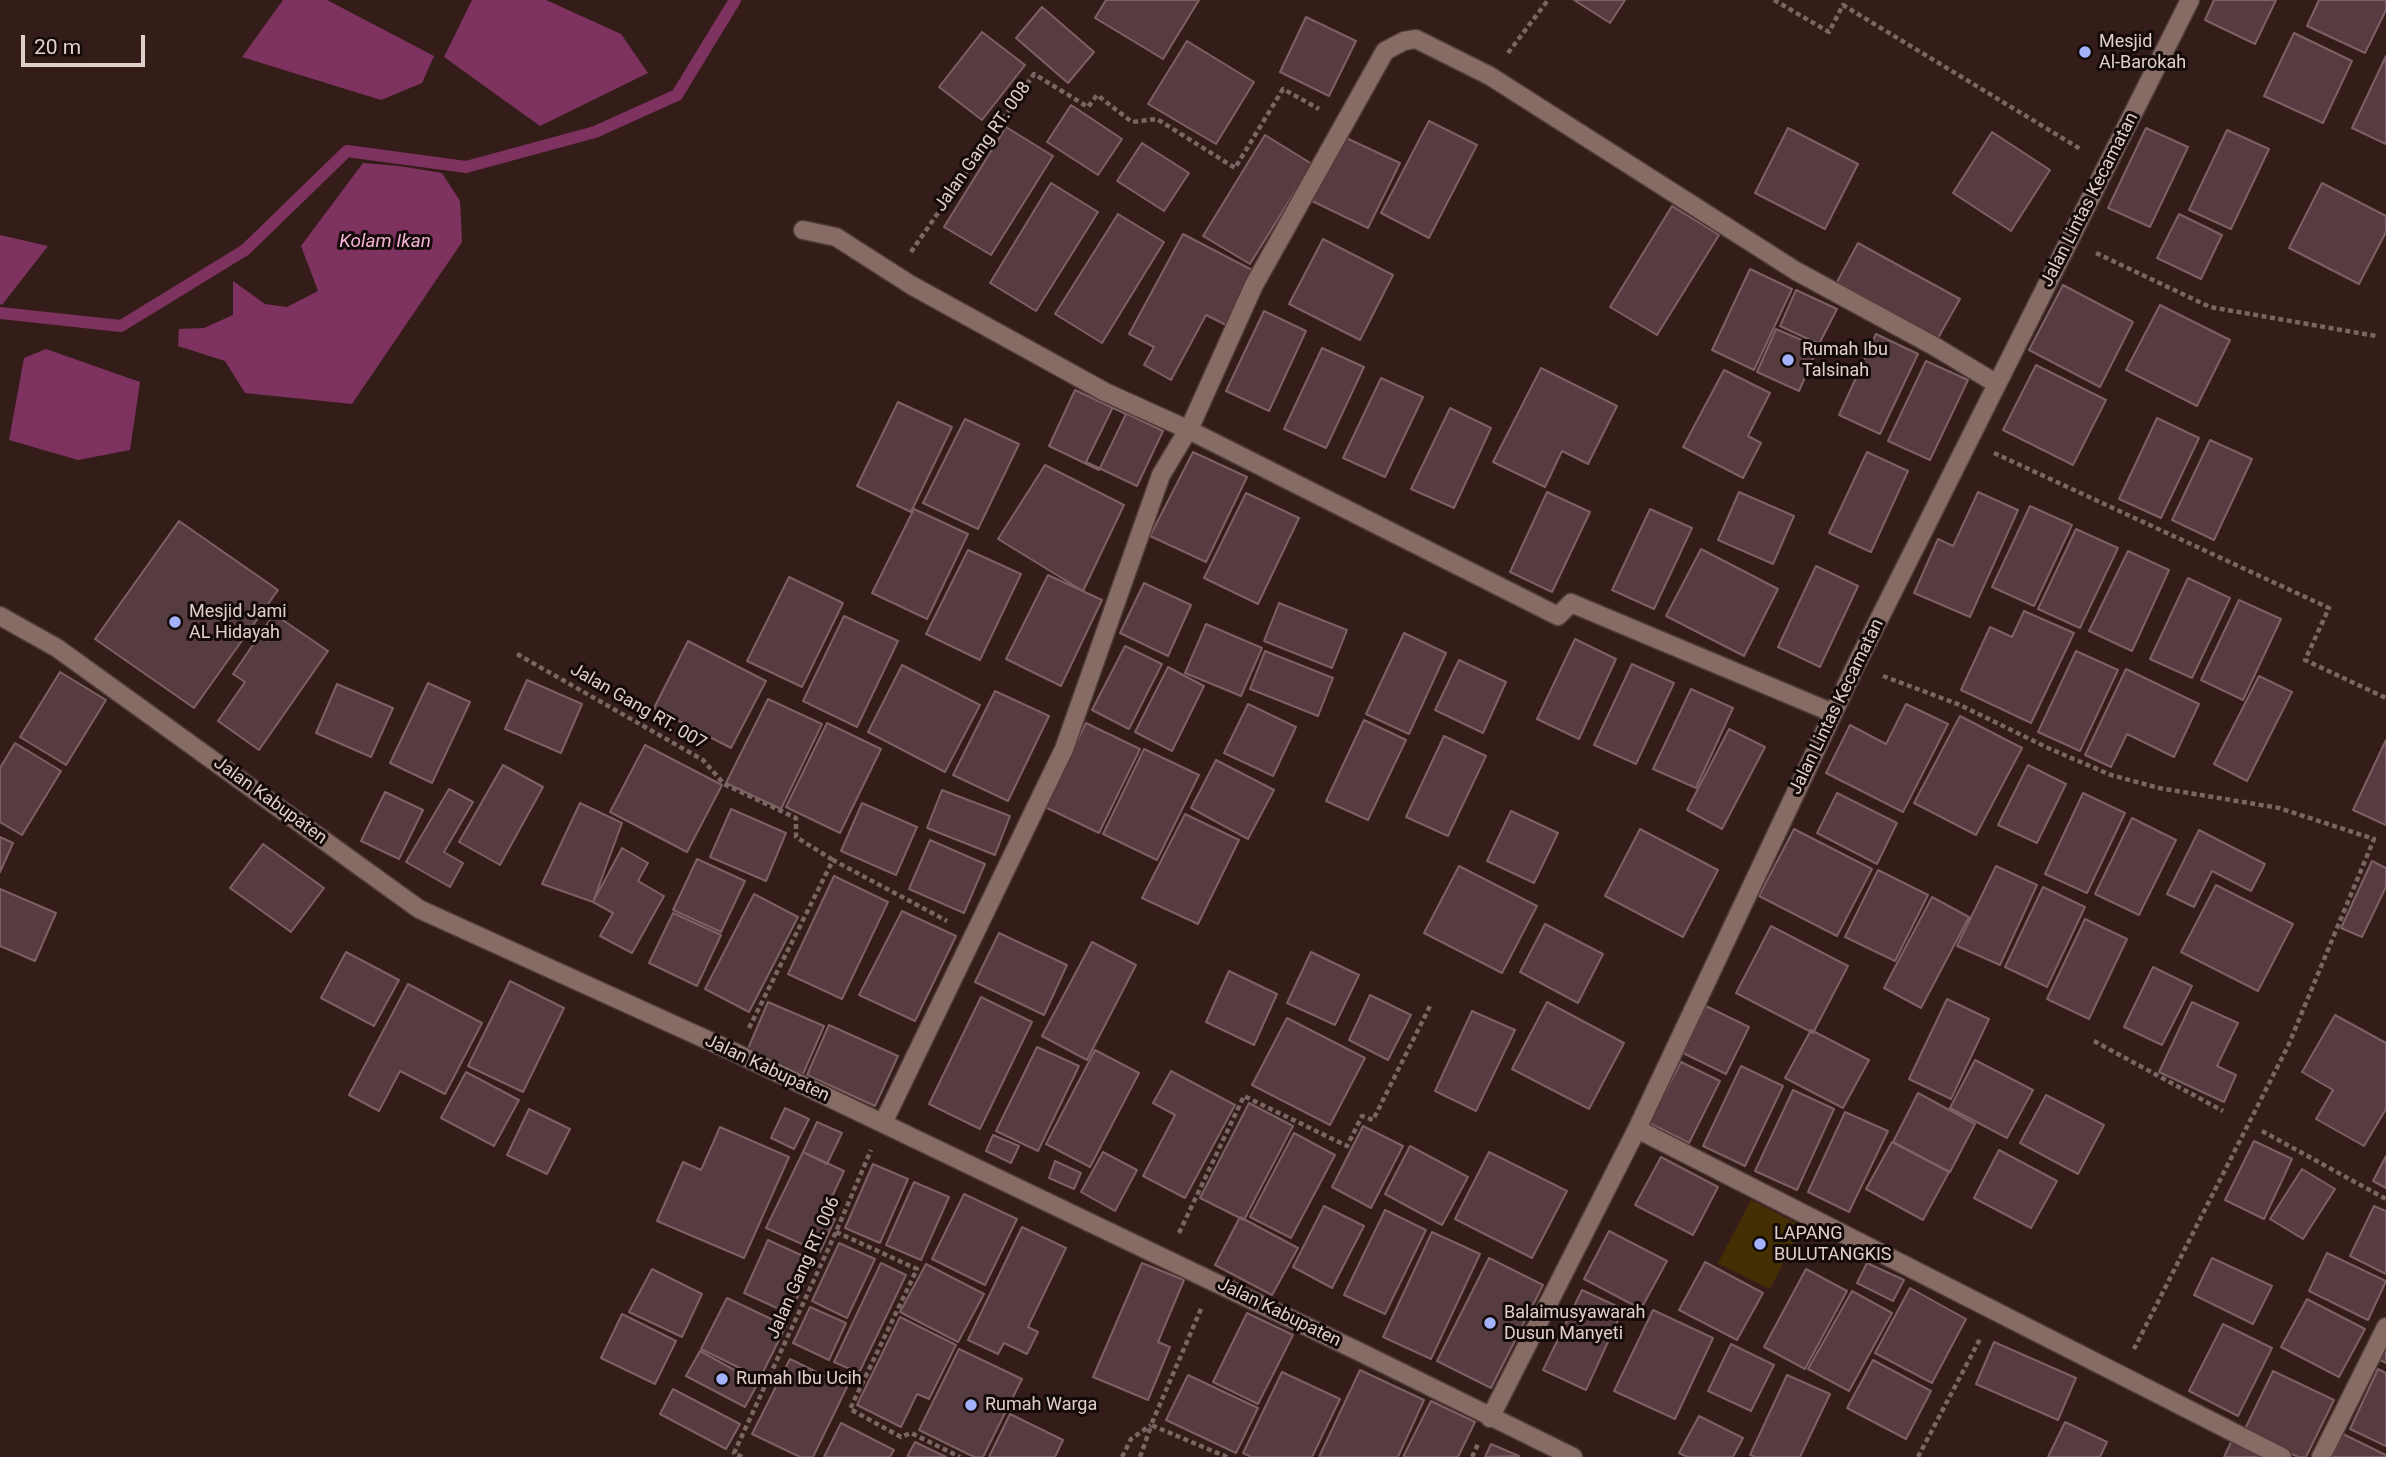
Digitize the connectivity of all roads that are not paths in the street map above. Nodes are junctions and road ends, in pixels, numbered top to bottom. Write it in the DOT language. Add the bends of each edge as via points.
graph roads {
  1 [pos="2190,0"];
  2 [pos="803,230"];
  3 [pos="1997,384"];
  4 [pos="1189,430"];
  5 [pos="0,616"];
  6 [pos="1833,713"];
  7 [pos="883,1123"];
  8 [pos="1637,1129"];
  9 [pos="2386,1327"];
  10 [pos="1490,1418"];
  11 [pos="1573,1457"];
  12 [pos="2282,1457"];
  13 [pos="2321,1457"];
  1 -- 3 [label="street, Jalan Lintas Kecamatan"];
  2 -- 4 [label="street" via="836,237 1105,392"];
  3 -- 4 [label="street" via="1796,271 1490,76 1416,40 1385,51 1254,285"];
  3 -- 6 [label="street, Jalan Lintas Kecamatan"];
  4 -- 6 [label="street" via="1558,616 1571,603"];
  4 -- 7 [label="street" via="1161,475 1064,749"];
  5 -- 7 [label="street, Jalan Kabupaten" via="68,655 419,909"];
  6 -- 8 [label="street, Jalan Lintas Kecamatan"];
  7 -- 10 [label="street, Jalan Kabupaten"];
  8 -- 10 [label="street, Jalan Lintas Kecamatan"];
  8 -- 12 [label="street"];
  9 -- 13 [label="street"];
  10 -- 11 [label="street, Jalan Kabupaten"];
}
